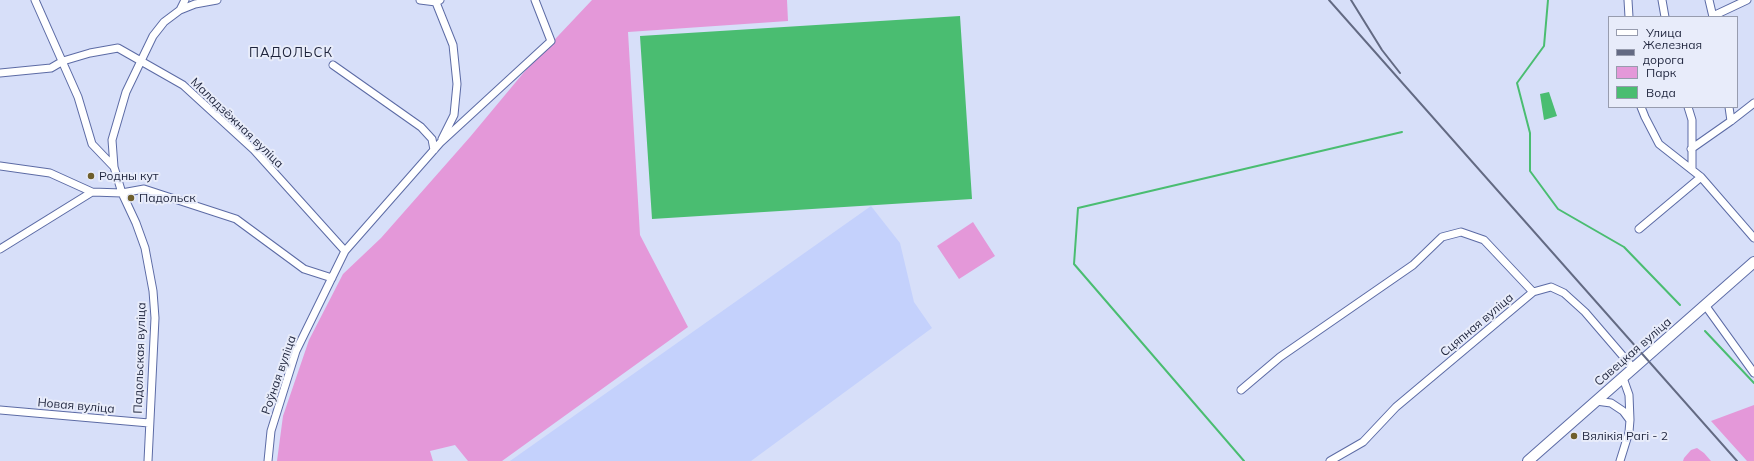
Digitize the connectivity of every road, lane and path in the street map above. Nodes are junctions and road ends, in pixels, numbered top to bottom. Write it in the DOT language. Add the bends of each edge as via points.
graph roads {
  1 [pos="35,0"];
  2 [pos="185,0"];
  3 [pos="217,0"];
  4 [pos="420,0"];
  5 [pos="437,0"];
  6 [pos="535,0"];
  7 [pos="1628,0"];
  8 [pos="1662,0"];
  9 [pos="1709,0"];
  10 [pos="1747,0"];
  11 [pos="180,10"];
  12 [pos="1629,16"];
  13 [pos="1665,16"];
  14 [pos="1713,16"];
  15 [pos="1715,16"];
  16 [pos="63,61"];
  17 [pos="140,61"];
  18 [pos="333,65"];
  19 [pos="0,73"];
  20 [pos="1754,103"];
  21 [pos="1641,108"];
  22 [pos="1688,108"];
  23 [pos="1729,108"];
  24 [pos="1732,121"];
  25 [pos="440,142"];
  26 [pos="1691,149"];
  27 [pos="434,150"];
  28 [pos="0,166"];
  29 [pos="114,167"];
  30 [pos="1692,169"];
  31 [pos="1701,177"];
  32 [pos="92,192"];
  33 [pos="122,193"];
  34 [pos="1639,229"];
  35 [pos="1754,238"];
  36 [pos="0,249"];
  37 [pos="345,251"];
  38 [pos="1754,262"];
  39 [pos="332,278"];
  40 [pos="1533,292"];
  41 [pos="1705,305"];
  42 [pos="1634,368"];
  43 [pos="1754,372"];
  44 [pos="1623,378"];
  45 [pos="1242,390"];
  46 [pos="1596,401"];
  47 [pos="0,410"];
  48 [pos="1630,420"];
  49 [pos="149,423"];
  50 [pos="148,461"];
  51 [pos="268,461"];
  52 [pos="1330,461"];
  53 [pos="1528,461"];
  54 [pos="1620,461"];
  1 -- 16 [label="street, Падольская вуліца"];
  2 -- 11 [label="street"];
  3 -- 11 [label="street"];
  4 -- 5 [label="street"];
  5 -- 25 [label="street" via="453,45 457,84 454,115"];
  6 -- 25 [label="street" via="551,41"];
  7 -- 12 [label="street"];
  8 -- 13 [label="street"];
  9 -- 14 [label="street"];
  10 -- 15 [label="street"];
  11 -- 17 [label="street" via="164,22 153,36"];
  16 -- 17 [label="street, Маладзёжная вуліца" via="118,48"];
  16 -- 19 [label="street, Маладзёжная вуліца" via="51,68"];
  16 -- 29 [label="street, Падольская вуліца" via="78,97 92,144"];
  17 -- 29 [label="street" via="126,92 112,140"];
  17 -- 37 [label="street, Маладзёжная вуліца" via="183,84 254,150"];
  18 -- 27 [label="street" via="421,127 432,139"];
  20 -- 24 [label="street"];
  21 -- 30 [label="street" via="1659,144"];
  22 -- 26 [label="street" via="1692,120"];
  23 -- 24 [label="street"];
  24 -- 26 [label="street"];
  25 -- 27 [label="street"];
  26 -- 30 [label="street"];
  27 -- 37 [label="street"];
  28 -- 32 [label="street" via="50,173"];
  29 -- 33 [label="street, Падольская вуліца"];
  30 -- 31 [label="street"];
  31 -- 34 [label="street"];
  31 -- 35 [label="street"];
  32 -- 33 [label="street"];
  32 -- 36 [label="street"];
  33 -- 39 [label="street" via="144,189 236,219 304,269"];
  33 -- 49 [label="street, Падольская вуліца" via="145,248 152,291 155,318"];
  37 -- 39 [label="street"];
  38 -- 41 [label="main road, Савецкая вуліца"];
  39 -- 51 [label="street, Роўная вуліца" via="296,351 271,431"];
  40 -- 42 [label="street, Сцяпная вуліца" via="1551,287 1564,293 1585,312"];
  40 -- 45 [label="street" via="1484,240 1461,232 1442,237 1413,265 1280,357"];
  40 -- 52 [label="street, Сцяпная вуліца" via="1396,407 1363,442"];
  41 -- 42 [label="main road, Савецкая вуліца"];
  41 -- 43 [label="street"];
  42 -- 44 [label="main road, Савецкая вуліца"];
  44 -- 46 [label="main road, Савецкая вуліца"];
  44 -- 48 [label="street" via="1629,395"];
  46 -- 48 [label="street" via="1611,403 1624,411"];
  46 -- 53 [label="main road, Савецкая вуліца"];
  47 -- 49 [label="street, Новая вуліца"];
  48 -- 54 [label="street"];
  49 -- 50 [label="street, Падольская вуліца"];
}
